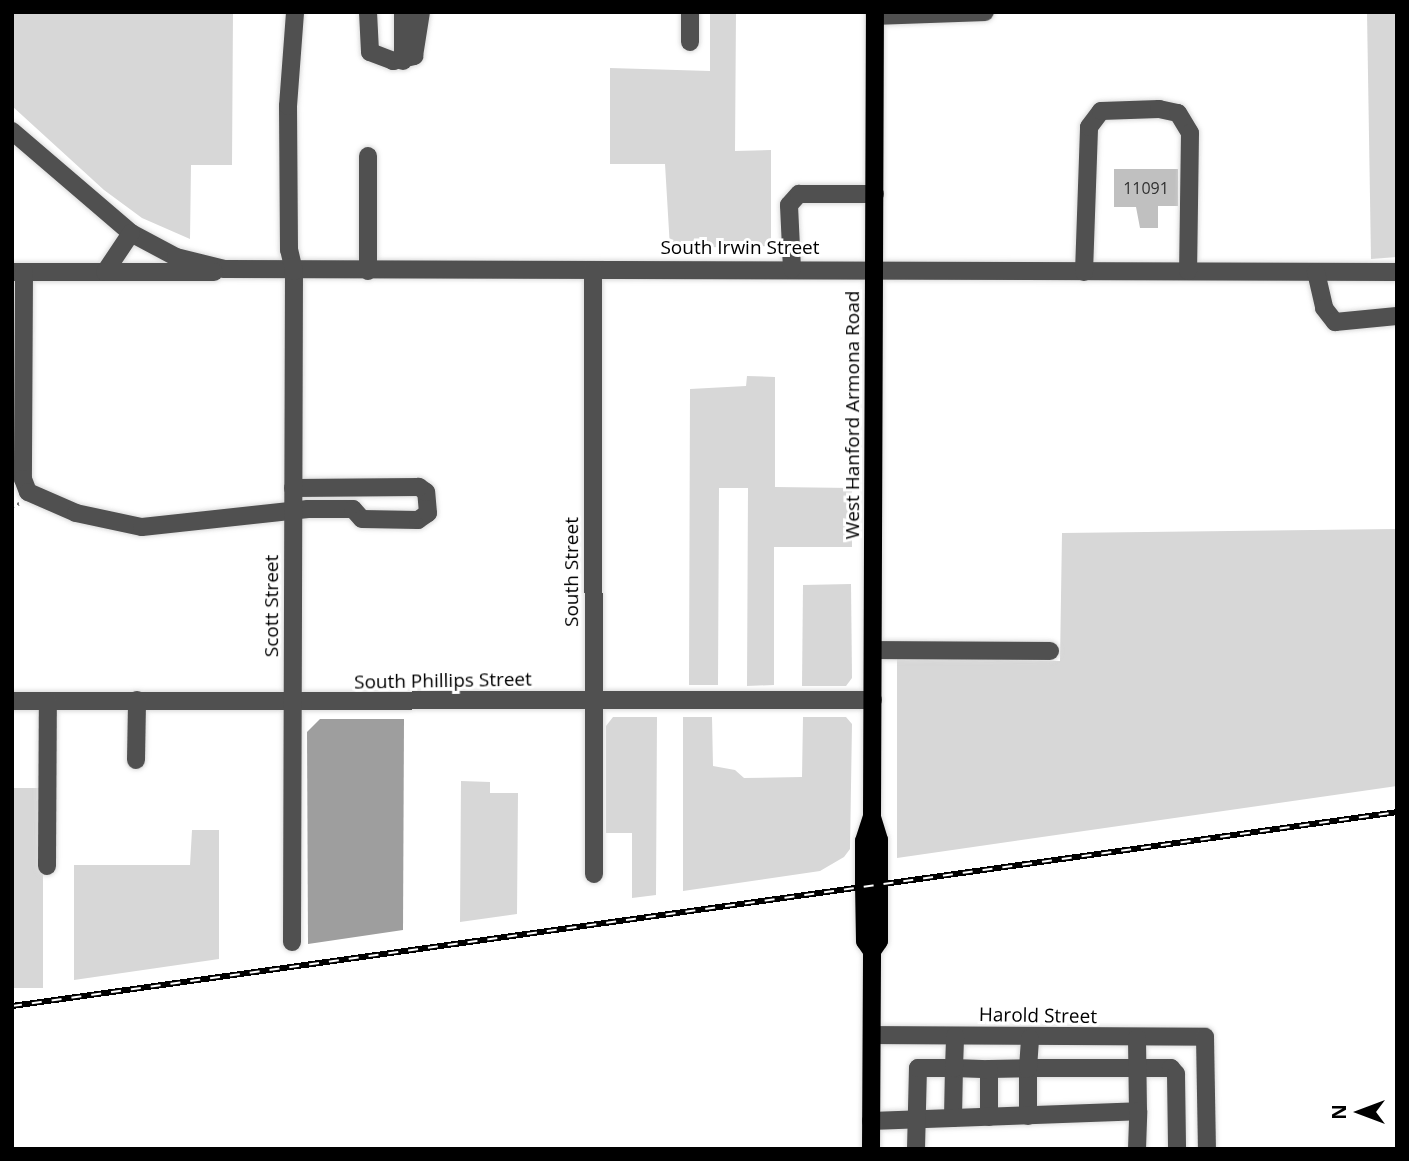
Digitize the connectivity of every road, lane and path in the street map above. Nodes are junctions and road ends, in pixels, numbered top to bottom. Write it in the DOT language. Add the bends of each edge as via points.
graph roads {
  1 [pos="295,12"];
  2 [pos="368,12"];
  3 [pos="403,12"];
  4 [pos="421,12"];
  5 [pos="690,12"];
  6 [pos="985,12"];
  7 [pos="875,14"];
  8 [pos="918,14"];
  9 [pos="690,42"];
  10 [pos="402,61"];
  11 [pos="12,131"];
  12 [pos="368,156"];
  13 [pos="875,194"];
  14 [pos="131,233"];
  15 [pos="235,270"];
  16 [pos="593,270"];
  17 [pos="792,270"];
  18 [pos="875,270"];
  19 [pos="294,271"];
  20 [pos="368,271"];
  21 [pos="1188,271"];
  22 [pos="18,272"];
  23 [pos="106,272"];
  24 [pos="1084,272"];
  25 [pos="1317,272"];
  26 [pos="1397,272"];
  27 [pos="1397,316"];
  28 [pos="293,488"];
  29 [pos="293,512"];
  30 [pos="873,650"];
  31 [pos="1050,651"];
  32 [pos="137,700"];
  33 [pos="593,700"];
  34 [pos="873,700"];
  35 [pos="12,701"];
  36 [pos="48,701"];
  37 [pos="292,703"];
  38 [pos="136,760"];
  39 [pos="47,866"];
  40 [pos="594,874"];
  41 [pos="292,942"];
  42 [pos="872,1035"];
  43 [pos="955,1036"];
  44 [pos="1030,1038"];
  45 [pos="1137,1038"];
  46 [pos="954,1068"];
  47 [pos="1028,1068"];
  48 [pos="1138,1068"];
  49 [pos="989,1069"];
  50 [pos="1138,1111"];
  51 [pos="1028,1116"];
  52 [pos="989,1117"];
  53 [pos="953,1118"];
  54 [pos="916,1120"];
  55 [pos="871,1121"];
  56 [pos="871,1149"];
  57 [pos="916,1149"];
  58 [pos="1138,1149"];
  59 [pos="1177,1149"];
  60 [pos="1207,1149"];
  1 -- 19 [label="street, Scott Street" via="288,106 289,250"];
  2 -- 10 [label="street" via="370,52 382,61"];
  3 -- 10 [label="street"];
  4 -- 10 [label="street" via="418,48"];
  5 -- 9 [label="street"];
  6 -- 8 [label="street"];
  7 -- 8 [label="street"];
  7 -- 13 [label="main road, West Hanford Armona Road"];
  11 -- 14 [label="street"];
  12 -- 20 [label="street"];
  13 -- 17 [label="street" via="799,194 789,205"];
  13 -- 18 [label="main road, West Hanford Armona Road"];
  14 -- 15 [label="street" via="176,257"];
  14 -- 23 [label="street"];
  15 -- 19 [label="street, South Irwin Street"];
  15 -- 23 [label="street" via="154,276"];
  16 -- 17 [label="street, South Irwin Street"];
  16 -- 20 [label="street, South Irwin Street"];
  16 -- 33 [label="street, South Street"];
  17 -- 18 [label="street, South Irwin Street"];
  18 -- 24 [label="street, South Irwin Street"];
  18 -- 30 [label="main road, West Hanford Armona Road"];
  19 -- 20 [label="street, South Irwin Street"];
  19 -- 28 [label="street, Scott Street"];
  21 -- 24 [label="street, South Irwin Street"];
  21 -- 24 [label="street" via="1190,133 1178,113 1159,109 1101,111 1089,127"];
  21 -- 25 [label="street, South Irwin Street"];
  22 -- 23 [label="street"];
  22 -- 29 [label="street" via="23,479 28,492 76,513 142,527 233,513"];
  25 -- 26 [label="street, South Irwin Street"];
  25 -- 27 [label="street" via="1324,308 1335,322"];
  28 -- 29 [label="street, Scott Street"];
  28 -- 29 [label="street" via="419,487 428,500 428,513 418,520 362,519 353,509"];
  29 -- 37 [label="street, Scott Street"];
  30 -- 31 [label="street"];
  30 -- 34 [label="main road, West Hanford Armona Road"];
  32 -- 36 [label="street, South Phillips Street"];
  32 -- 37 [label="street, South Phillips Street"];
  32 -- 38 [label="street"];
  33 -- 34 [label="street, South Phillips Street"];
  33 -- 37 [label="street, South Phillips Street"];
  33 -- 40 [label="street, South Street"];
  34 -- 42 [label="main road, West Hanford Armona Road" via="872,817 864,841"];
  35 -- 36 [label="street, South Phillips Street"];
  36 -- 39 [label="street"];
  37 -- 41 [label="street, Scott Street"];
  42 -- 43 [label="street, Harold Street"];
  42 -- 55 [label="main road, West Hanford Armona Road"];
  43 -- 44 [label="street, Harold Street"];
  43 -- 46 [label="street"];
  44 -- 45 [label="street, Harold Street"];
  44 -- 47 [label="street"];
  45 -- 48 [label="street"];
  45 -- 60 [label="street, Harold Street" via="1205,1037"];
  46 -- 49 [label="street"];
  46 -- 53 [label="street"];
  46 -- 54 [label="street" via="918,1068"];
  47 -- 48 [label="street"];
  47 -- 49 [label="street"];
  47 -- 51 [label="street"];
  48 -- 50 [label="street"];
  48 -- 59 [label="street" via="1175,1070"];
  49 -- 52 [label="street"];
  50 -- 51 [label="street"];
  50 -- 58 [label="street"];
  51 -- 52 [label="street"];
  52 -- 53 [label="street"];
  53 -- 54 [label="street"];
  54 -- 55 [label="street"];
  54 -- 57 [label="street"];
  55 -- 56 [label="main road, West Hanford Armona Road"];
}
